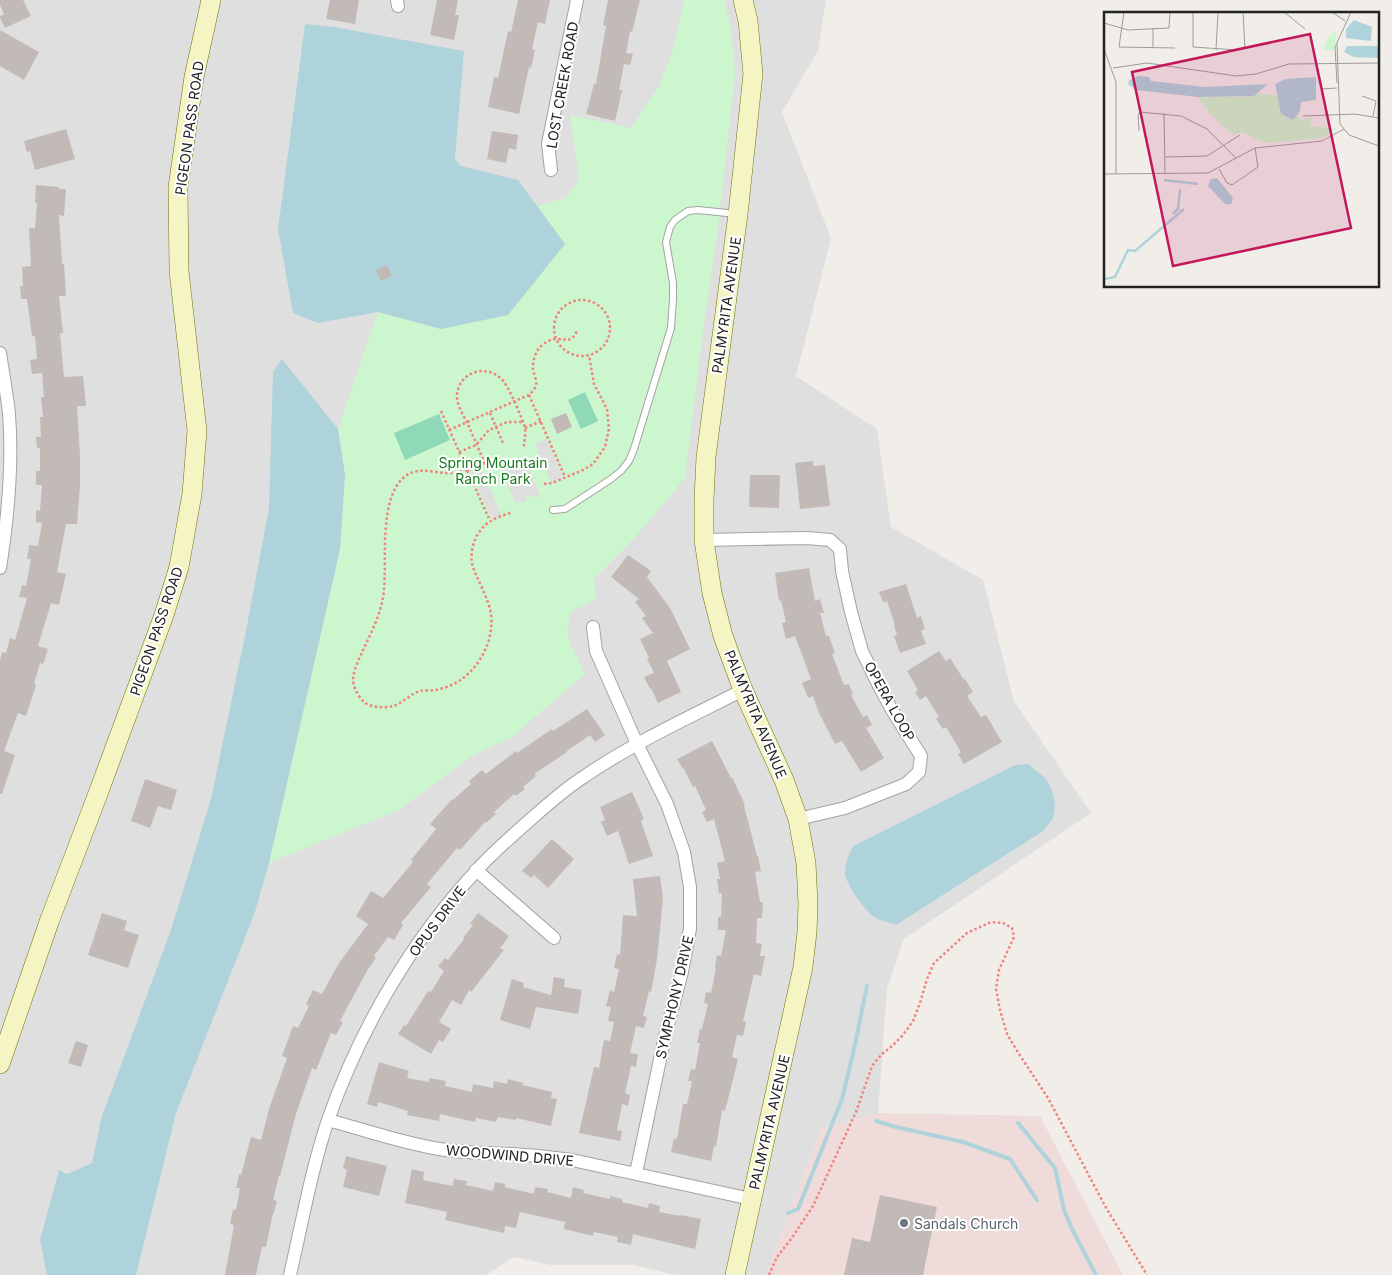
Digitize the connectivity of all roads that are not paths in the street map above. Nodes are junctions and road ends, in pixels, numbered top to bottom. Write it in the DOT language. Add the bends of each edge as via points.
graph roads {
  1 [pos="211,0"];
  2 [pos="577,0"];
  3 [pos="743,0"];
  4 [pos="551,170"];
  5 [pos="738,214"];
  6 [pos="0,353"];
  7 [pos="5,464"];
  8 [pos="552,510"];
  9 [pos="704,540"];
  10 [pos="0,568"];
  11 [pos="593,627"];
  12 [pos="743,690"];
  13 [pos="637,744"];
  14 [pos="798,819"];
  15 [pos="476,870"];
  16 [pos="554,938"];
  17 [pos="0,1064"];
  18 [pos="328,1120"];
  19 [pos="636,1174"];
  20 [pos="751,1199"];
  21 [pos="290,1275"];
  22 [pos="735,1275"];
  1 -- 17 [label="street, PIGEON PASS ROAD" via="194,77 178,187 179,272 197,431 192,494 179,567"];
  2 -- 4 [label="street, LOST CREEK ROAD" via="548,144"];
  3 -- 5 [label="street, PALMYRITA AVENUE" via="753,74"];
  5 -- 8 [label="lane" via="688,211 670,226 666,242 673,283 671,328 634,449 629,461 611,479 565,509"];
  5 -- 9 [label="street, PALMYRITA AVENUE" via="706,457"];
  6 -- 7 [label="street" via="9,415"];
  7 -- 10 [label="street" via="6,524"];
  9 -- 12 [label="street, PALMYRITA AVENUE" via="723,636"];
  9 -- 14 [label="street, OPERA LOOP" via="830,540 840,550 842,571 862,651 892,710 921,756 919,772 906,784 845,808"];
  11 -- 13 [label="street, SYMPHONY DRIVE" via="596,651"];
  12 -- 13 [label="street, OPUS DRIVE"];
  12 -- 14 [label="street, PALMYRITA AVENUE"];
  13 -- 15 [label="street, OPUS DRIVE" via="584,776 549,803"];
  13 -- 19 [label="street, SYMPHONY DRIVE" via="667,804 684,852 690,887 690,929"];
  14 -- 20 [label="street, PALMYRITA AVENUE" via="806,863 805,950"];
  15 -- 16 [label="street"];
  15 -- 18 [label="street, OPUS DRIVE" via="412,951 378,1008 349,1066"];
  18 -- 19 [label="street, WOODWIND DRIVE" via="438,1149 550,1157"];
  18 -- 21 [label="street, OPUS DRIVE" via="313,1168"];
  19 -- 20 [label="street, WOODWIND DRIVE"];
  20 -- 22 [label="street, PALMYRITA AVENUE"];
}
